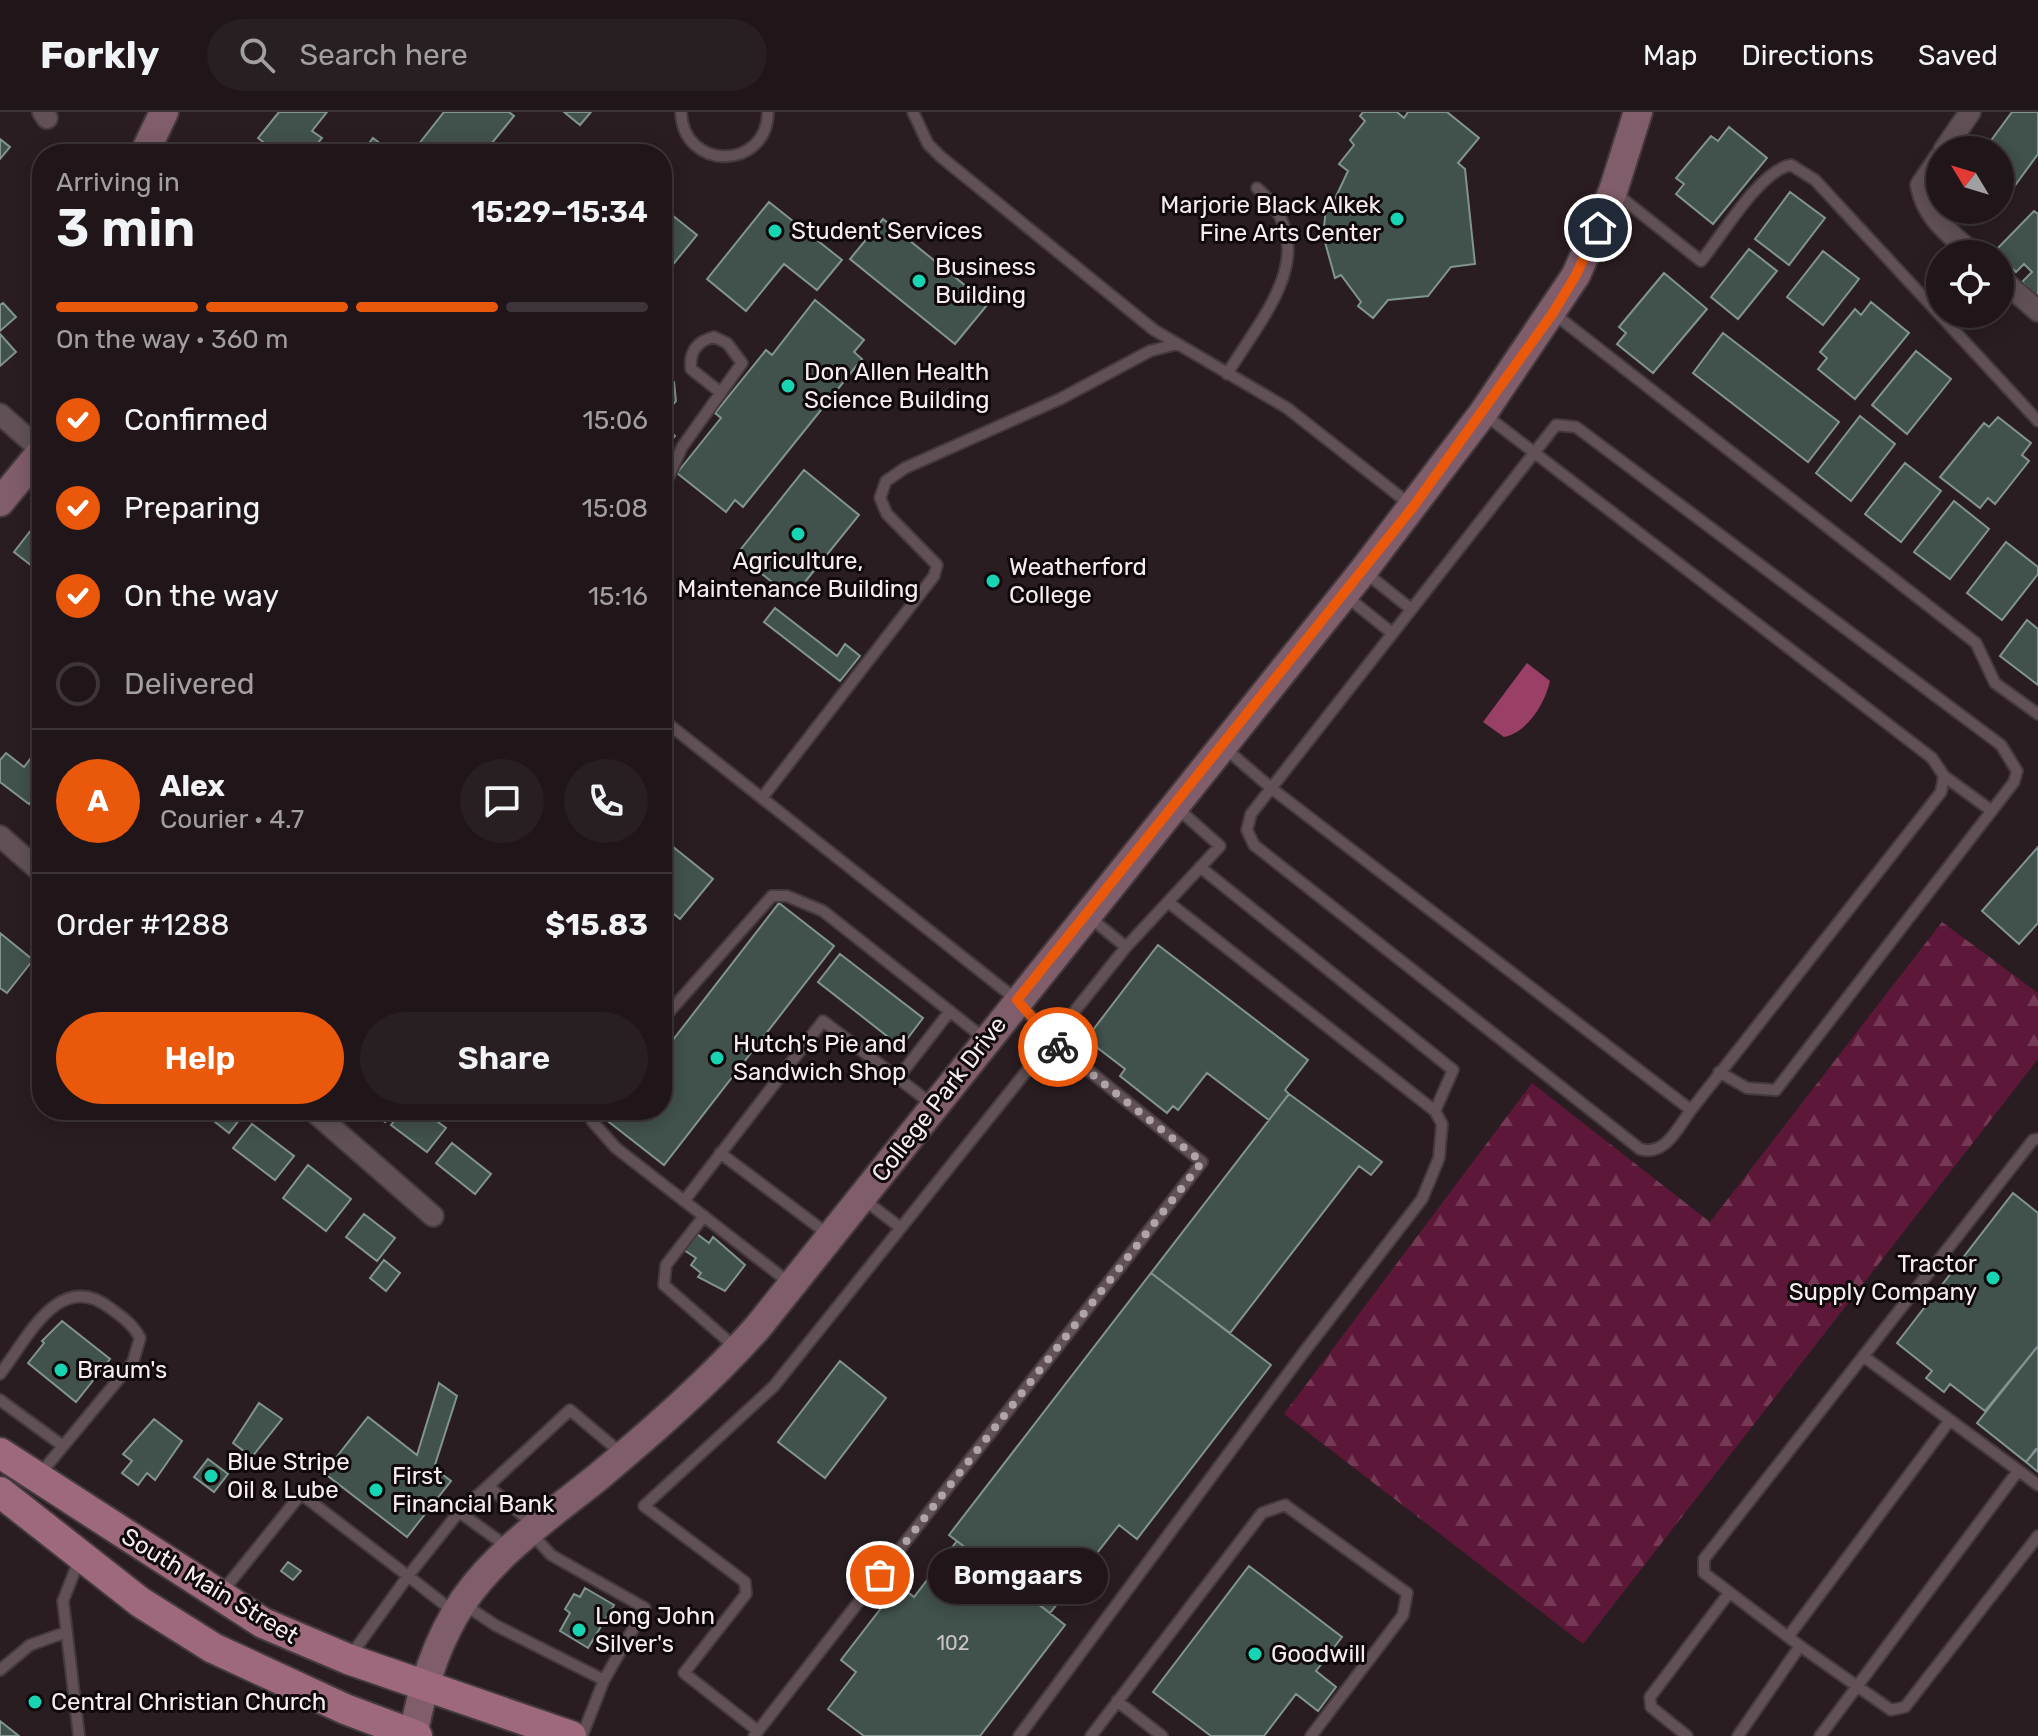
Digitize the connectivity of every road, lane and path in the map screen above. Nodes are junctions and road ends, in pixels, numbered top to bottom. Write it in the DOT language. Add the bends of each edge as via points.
graph roads {
  1 [pos="164,112"];
  2 [pos="681,112"];
  3 [pos="768,112"];
  4 [pos="913,112"];
  5 [pos="1621,112"];
  6 [pos="1638,112"];
  7 [pos="1970,112"];
  8 [pos="1954,136"];
  9 [pos="148,144"];
  10 [pos="1623,153"];
  11 [pos="1926,178"];
  12 [pos="1257,188"];
  13 [pos="1613,191"];
  14 [pos="1926,207"];
  15 [pos="1940,224"];
  16 [pos="1957,240"];
  17 [pos="2014,290"];
  18 [pos="2038,311"];
  19 [pos="1553,313"];
  20 [pos="1177,344"];
  21 [pos="1227,374"];
  22 [pos="720,392"];
  23 [pos="1483,413"];
  24 [pos="0,414"];
  25 [pos="2038,421"];
  26 [pos="32,442"];
  27 [pos="1532,453"];
  28 [pos="32,463"];
  29 [pos="672,470"];
  30 [pos="0,502"];
  31 [pos="1413,507"];
  32 [pos="1363,571"];
  33 [pos="1344,595"];
  34 [pos="1411,609"];
  35 [pos="1392,633"];
  36 [pos="2038,714"];
  37 [pos="672,727"];
  38 [pos="1223,747"];
  39 [pos="1944,776"];
  40 [pos="1271,788"];
  41 [pos="762,798"];
  42 [pos="1175,806"];
  43 [pos="1992,811"];
  44 [pos="0,836"];
  45 [pos="32,864"];
  46 [pos="1200,867"];
  47 [pos="1168,902"];
  48 [pos="1087,915"];
  49 [pos="1126,947"];
  50 [pos="1017,1000"];
  51 [pos="672,1009"];
  52 [pos="950,1011"];
  53 [pos="986,1039"];
  54 [pos="1052,1041"];
  55 [pos="1719,1072"];
  56 [pos="898,1078"];
  57 [pos="933,1105"];
  58 [pos="1691,1110"];
  59 [pos="1435,1111"];
  60 [pos="323,1120"];
  61 [pos="592,1120"];
  62 [pos="2038,1139"];
  63 [pos="720,1153"];
  64 [pos="861,1198"];
  65 [pos="684,1201"];
  66 [pos="433,1216"];
  67 [pos="704,1216"];
  68 [pos="901,1228"];
  69 [pos="831,1236"];
  70 [pos="793,1285"];
  71 [pos="738,1350"];
  72 [pos="1863,1356"];
  73 [pos="0,1374"];
  74 [pos="0,1400"];
  75 [pos="1950,1420"];
  76 [pos="63,1446"];
  77 [pos="0,1453"];
  78 [pos="623,1455"];
  79 [pos="2018,1471"];
  80 [pos="36,1478"];
  81 [pos="2038,1485"];
  82 [pos="488,1486"];
  83 [pos="0,1492"];
  84 [pos="459,1512"];
  85 [pos="526,1536"];
  86 [pos="2038,1536"];
  87 [pos="82,1554"];
  88 [pos="408,1576"];
  89 [pos="1729,1593"];
  90 [pos="218,1597"];
  91 [pos="459,1608"];
  92 [pos="64,1633"];
  93 [pos="1788,1637"];
  94 [pos="1800,1646"];
  95 [pos="348,1659"];
  96 [pos="0,1670"];
  97 [pos="604,1680"];
  98 [pos="423,1686"];
  99 [pos="1857,1687"];
  100 [pos="1117,1701"];
  101 [pos="756,1734"];
  102 [pos="414,1735"];
  103 [pos="79,1736"];
  104 [pos="571,1736"];
  105 [pos="582,1736"];
  106 [pos="1019,1736"];
  107 [pos="1091,1736"];
  108 [pos="1162,1736"];
  109 [pos="1311,1736"];
  110 [pos="1687,1736"];
  111 [pos="1738,1736"];
  112 [pos="1820,1736"];
  1 -- 9 [label="street"];
  2 -- 3 [label="lane" via="689,140 721,158 740,155 756,144 766,129"];
  4 -- 20 [label="lane" via="928,144 941,157"];
  5 -- 10 [label="street, College Park Drive"];
  6 -- 10 [label="street, College Park Drive"];
  7 -- 8 [label="street"];
  10 -- 13 [label="street, College Park Drive"];
  11 -- 14 [label="street" via="1921,185"];
  12 -- 21 [label="lane" via="1283,220 1288,267"];
  13 -- 19 [label="street, College Park Drive"];
  13 -- 25 [label="lane" via="1701,261 1764,182 1779,167 1791,165 1815,180"];
  15 -- 16 [label="street"];
  17 -- 18 [label="street"];
  19 -- 23 [label="street, College Park Drive"];
  19 -- 36 [label="lane" via="1976,643 1995,683"];
  20 -- 21 [label="lane"];
  20 -- 41 [label="lane" via="1150,351 886,481 880,498 887,514 937,565 934,576"];
  21 -- 31 [label="lane" via="1309,424"];
  22 -- 22 [label="lane" via="742,363 727,343 714,337 697,345 691,369"];
  22 -- 29 [label="lane"];
  23 -- 27 [label="lane"];
  23 -- 31 [label="street, College Park Drive"];
  24 -- 26 [label="street"];
  27 -- 34 [label="lane"];
  27 -- 39 [label="lane" via="1932,758"];
  27 -- 43 [label="lane" via="1556,425 1576,427 2001,745 2017,771"];
  28 -- 30 [label="street"];
  31 -- 32 [label="street, College Park Drive"];
  32 -- 33 [label="street, College Park Drive"];
  32 -- 34 [label="lane"];
  33 -- 35 [label="lane"];
  33 -- 38 [label="street, College Park Drive"];
  34 -- 35 [label="lane"];
  35 -- 40 [label="lane"];
  37 -- 41 [label="lane"];
  38 -- 40 [label="lane"];
  38 -- 42 [label="street, College Park Drive"];
  39 -- 43 [label="lane"];
  39 -- 55 [label="lane" via="1941,792"];
  40 -- 58 [label="lane"];
  40 -- 58 [label="lane" via="1251,814 1247,830 1254,845 1640,1149 1661,1147"];
  41 -- 50 [label="lane"];
  42 -- 46 [label="lane" via="1220,846"];
  42 -- 48 [label="street, College Park Drive"];
  43 -- 55 [label="lane" via="1776,1090 1747,1088"];
  44 -- 45 [label="street"];
  46 -- 47 [label="lane"];
  46 -- 59 [label="lane" via="1453,1070"];
  47 -- 49 [label="lane"];
  47 -- 59 [label="lane"];
  48 -- 49 [label="lane"];
  48 -- 50 [label="street, College Park Drive"];
  49 -- 54 [label="lane"];
  50 -- 53 [label="street, College Park Drive"];
  50 -- 54 [label="lane"];
  51 -- 52 [label="lane" via="772,896 787,896 823,911"];
  52 -- 53 [label="lane"];
  52 -- 56 [label="lane"];
  53 -- 57 [label="street, College Park Drive"];
  54 -- 68 [label="lane"];
  54 -- 101 [label="lane" via="1202,1162"];
  55 -- 58 [label="lane"];
  56 -- 57 [label="lane"];
  56 -- 63 [label="lane" via="823,1021"];
  57 -- 64 [label="street, College Park Drive"];
  59 -- 106 [label="lane" via="1442,1124 1439,1158 1422,1199"];
  60 -- 66 [label="street"];
  61 -- 65 [label="lane" via="616,1148"];
  62 -- 72 [label="lane"];
  63 -- 65 [label="lane"];
  63 -- 69 [label="lane"];
  64 -- 68 [label="lane"];
  64 -- 69 [label="street, College Park Drive"];
  65 -- 67 [label="lane"];
  67 -- 70 [label="lane"];
  67 -- 71 [label="lane" via="666,1265 664,1285"];
  68 -- 101 [label="lane" via="774,1386 644,1506 745,1582 746,1594 684,1673"];
  69 -- 70 [label="street, College Park Drive"];
  70 -- 71 [label="street, College Park Drive"];
  71 -- 78 [label="street, College Park Drive"];
  72 -- 75 [label="lane"];
  72 -- 89 [label="lane" via="1704,1559 1704,1573"];
  73 -- 76 [label="lane" via="57,1303 73,1293 95,1296 134,1326 140,1338 133,1362"];
  74 -- 76 [label="lane"];
  75 -- 79 [label="lane"];
  75 -- 93 [label="lane"];
  76 -- 80 [label="lane"];
  77 -- 80 [label="main road, South Main Street"];
  78 -- 82 [label="lane" via="570,1410"];
  78 -- 85 [label="street, College Park Drive"];
  79 -- 81 [label="lane"];
  79 -- 99 [label="lane"];
  80 -- 90 [label="main road, South Main Street"];
  82 -- 84 [label="lane"];
  82 -- 85 [label="lane"];
  83 -- 87 [label="main road, South Main Street"];
  84 -- 85 [label="lane"];
  84 -- 88 [label="lane"];
  85 -- 91 [label="street, College Park Drive"];
  85 -- 97 [label="lane" via="645,1608"];
  86 -- 99 [label="lane" via="1905,1707 1891,1710"];
  87 -- 92 [label="lane" via="63,1601"];
  87 -- 102 [label="main road, South Main Street" via="140,1602 213,1648"];
  88 -- 90 [label="lane" via="301,1494"];
  88 -- 91 [label="lane"];
  88 -- 95 [label="lane"];
  89 -- 93 [label="lane"];
  89 -- 110 [label="lane" via="1650,1697 1651,1707"];
  90 -- 95 [label="main road, South Main Street" via="263,1623"];
  91 -- 97 [label="lane"];
  91 -- 98 [label="street, College Park Drive"];
  92 -- 96 [label="lane" via="30,1645"];
  92 -- 103 [label="lane"];
  93 -- 94 [label="lane"];
  94 -- 99 [label="lane"];
  94 -- 111 [label="lane"];
  95 -- 98 [label="main road, South Main Street"];
  97 -- 105 [label="lane"];
  98 -- 102 [label="street, College Park Drive"];
  98 -- 104 [label="main road, South Main Street"];
  99 -- 112 [label="lane"];
  100 -- 107 [label="lane"];
  100 -- 108 [label="lane"];
  100 -- 109 [label="lane" via="1262,1513 1285,1505 1407,1593 1403,1615"];
}
